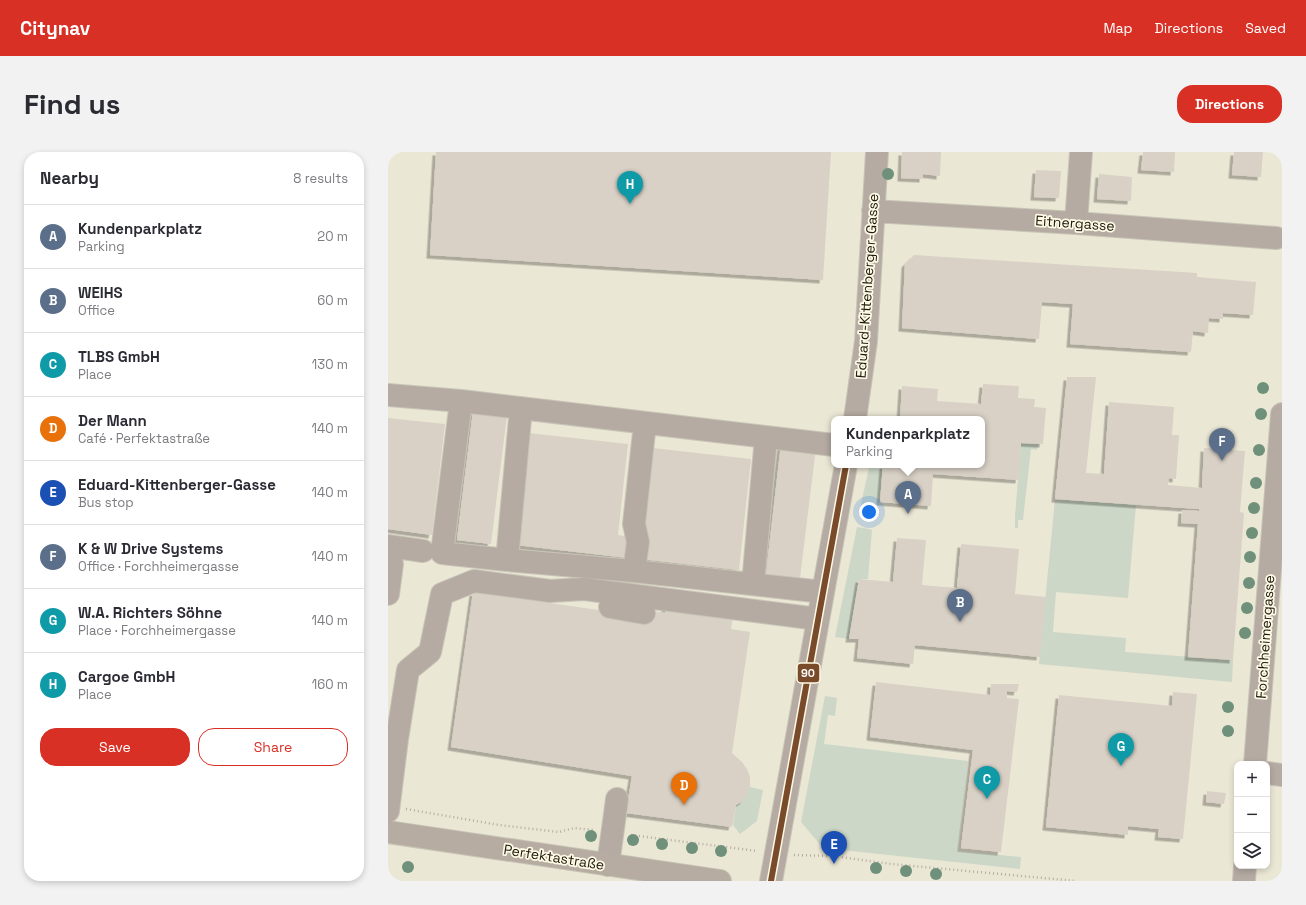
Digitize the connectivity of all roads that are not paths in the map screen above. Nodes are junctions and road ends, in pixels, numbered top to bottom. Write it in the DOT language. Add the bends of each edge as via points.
graph roads {
  1 [pos="877,152"];
  2 [pos="1081,152"];
  3 [pos="873,211"];
  4 [pos="1076,223"];
  5 [pos="1280,238"];
  6 [pos="388,395"];
  7 [pos="461,401"];
  8 [pos="521,408"];
  9 [pos="1282,414"];
  10 [pos="855,416"];
  11 [pos="644,422"];
  12 [pos="766,437"];
  13 [pos="831,445"];
  14 [pos="845,468"];
  15 [pos="423,551"];
  16 [pos="390,555"];
  17 [pos="507,560"];
  18 [pos="634,571"];
  19 [pos="753,584"];
  20 [pos="550,591"];
  21 [pos="823,592"];
  22 [pos="388,594"];
  23 [pos="644,612"];
  24 [pos="818,619"];
  25 [pos="1255,761"];
  26 [pos="1270,773"];
  27 [pos="1282,774"];
  28 [pos="617,799"];
  29 [pos="388,809"];
  30 [pos="388,832"];
  31 [pos="608,865"];
  32 [pos="1245,869"];
  33 [pos="720,881"];
  34 [pos="771,881"];
  35 [pos="1244,881"];
  1 -- 3 [label="street, Eduard-Kittenberger-Gasse"];
  2 -- 4 [label="street"];
  3 -- 4 [label="street, Eitnergasse"];
  3 -- 10 [label="street, Eduard-Kittenberger-Gasse" via="866,341"];
  4 -- 5 [label="street, Eitnergasse"];
  6 -- 7 [label="street"];
  7 -- 8 [label="street"];
  7 -- 17 [label="street" via="442,553"];
  8 -- 11 [label="street"];
  8 -- 17 [label="street"];
  9 -- 25 [label="street, Forchheimergasse"];
  11 -- 12 [label="street"];
  11 -- 18 [label="street" via="634,524 638,542"];
  12 -- 13 [label="street"];
  12 -- 19 [label="street"];
  14 -- 21 [label="street"];
  15 -- 16 [label="street"];
  16 -- 22 [label="street"];
  17 -- 18 [label="street"];
  18 -- 19 [label="street"];
  19 -- 21 [label="street"];
  20 -- 23 [label="street" via="568,601"];
  20 -- 24 [label="street" via="584,589"];
  20 -- 29 [label="street" via="474,581 442,594 430,652 408,670"];
  21 -- 24 [label="street"];
  24 -- 34 [label="street"];
  26 -- 27 [label="street"];
  28 -- 31 [label="street"];
  30 -- 31 [label="main road, Perfektastraße"];
  31 -- 33 [label="main road, Perfektastraße"];
  32 -- 35 [label="street"];
}
